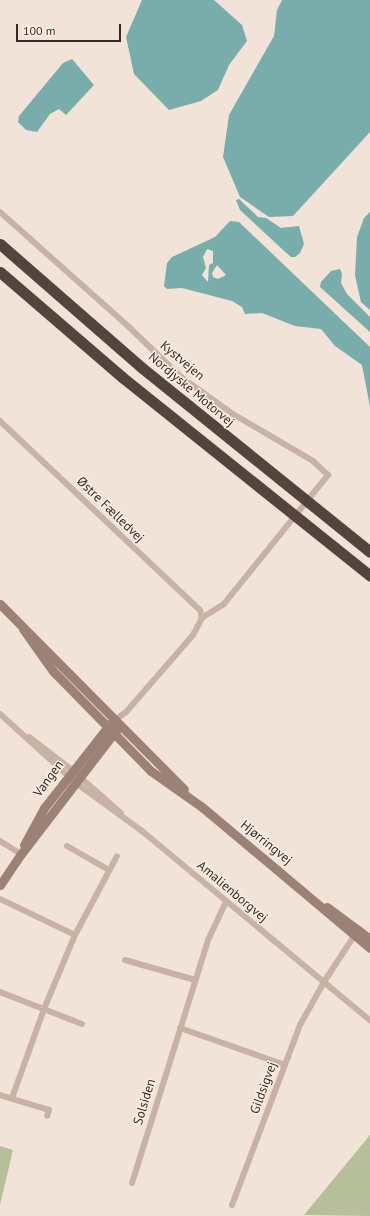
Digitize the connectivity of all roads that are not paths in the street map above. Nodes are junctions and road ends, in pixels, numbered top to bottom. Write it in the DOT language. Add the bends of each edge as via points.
graph roads {
  1 [pos="0,212"];
  2 [pos="0,244"];
  3 [pos="0,272"];
  4 [pos="0,421"];
  5 [pos="370,552"];
  6 [pos="370,576"];
  7 [pos="0,604"];
  8 [pos="202,618"];
  9 [pos="23,629"];
  10 [pos="2,716"];
  11 [pos="117,722"];
  12 [pos="107,726"];
  13 [pos="115,734"];
  14 [pos="70,772"];
  15 [pos="78,780"];
  16 [pos="202,808"];
  17 [pos="0,841"];
  18 [pos="67,846"];
  19 [pos="20,854"];
  20 [pos="117,856"];
  21 [pos="109,870"];
  22 [pos="0,885"];
  23 [pos="0,899"];
  24 [pos="226,902"];
  25 [pos="357,932"];
  26 [pos="75,935"];
  27 [pos="370,939"];
  28 [pos="370,948"];
  29 [pos="125,960"];
  30 [pos="195,980"];
  31 [pos="324,982"];
  32 [pos="0,992"];
  33 [pos="44,1009"];
  34 [pos="370,1020"];
  35 [pos="82,1024"];
  36 [pos="180,1028"];
  37 [pos="284,1065"];
  38 [pos="0,1095"];
  39 [pos="12,1098"];
  40 [pos="47,1116"];
  41 [pos="132,1183"];
  42 [pos="232,1205"];
  1 -- 8 [label="street, Kystvejen" via="181,376 233,414 313,461 328,475 224,604"];
  2 -- 5 [label="highway, Nordjyske Motorvej" via="141,367"];
  3 -- 6 [label="highway" via="122,377"];
  4 -- 8 [label="street, Østre Fælledvej" via="195,605"];
  7 -- 9 [label="main road, Hjørringvej"];
  8 -- 11 [label="street" via="193,635"];
  9 -- 11 [label="main road, Hjørringvej"];
  9 -- 12 [label="main road, Hjørringvej" via="53,671"];
  10 -- 14 [label="street, Amalienborgvej"];
  11 -- 12 [label="main road"];
  11 -- 13 [label="main road"];
  11 -- 16 [label="main road, Hjørringvej"];
  12 -- 13 [label="main road, Hjørringvej"];
  12 -- 14 [label="main road, Vangen"];
  13 -- 15 [label="main road, Vangen"];
  13 -- 16 [label="main road, Hjørringvej" via="151,771"];
  14 -- 15 [label="street, Amalienborgvej"];
  14 -- 19 [label="main road, Vangen" via="44,808"];
  15 -- 19 [label="main road, Vangen"];
  15 -- 24 [label="street, Amalienborgvej"];
  16 -- 25 [label="main road, Hjørringvej"];
  17 -- 19 [label="street"];
  18 -- 21 [label="street"];
  19 -- 22 [label="main road, Vangen"];
  20 -- 21 [label="street"];
  21 -- 26 [label="street"];
  23 -- 26 [label="street"];
  24 -- 30 [label="street, Solsiden" via="214,922"];
  24 -- 31 [label="street, Amalienborgvej"];
  25 -- 27 [label="main road, Hjørringvej"];
  25 -- 28 [label="main road, Hjørringvej"];
  25 -- 31 [label="street"];
  26 -- 33 [label="street"];
  29 -- 30 [label="street"];
  30 -- 36 [label="street, Solsiden"];
  31 -- 34 [label="street, Amalienborgvej"];
  31 -- 37 [label="street, Gildsigvej" via="300,1026"];
  32 -- 33 [label="street"];
  33 -- 35 [label="street"];
  33 -- 39 [label="street"];
  36 -- 37 [label="street"];
  36 -- 41 [label="street, Solsiden"];
  37 -- 42 [label="street, Gildsigvej"];
  38 -- 39 [label="street"];
  39 -- 40 [label="street" via="49,1110"];
}
